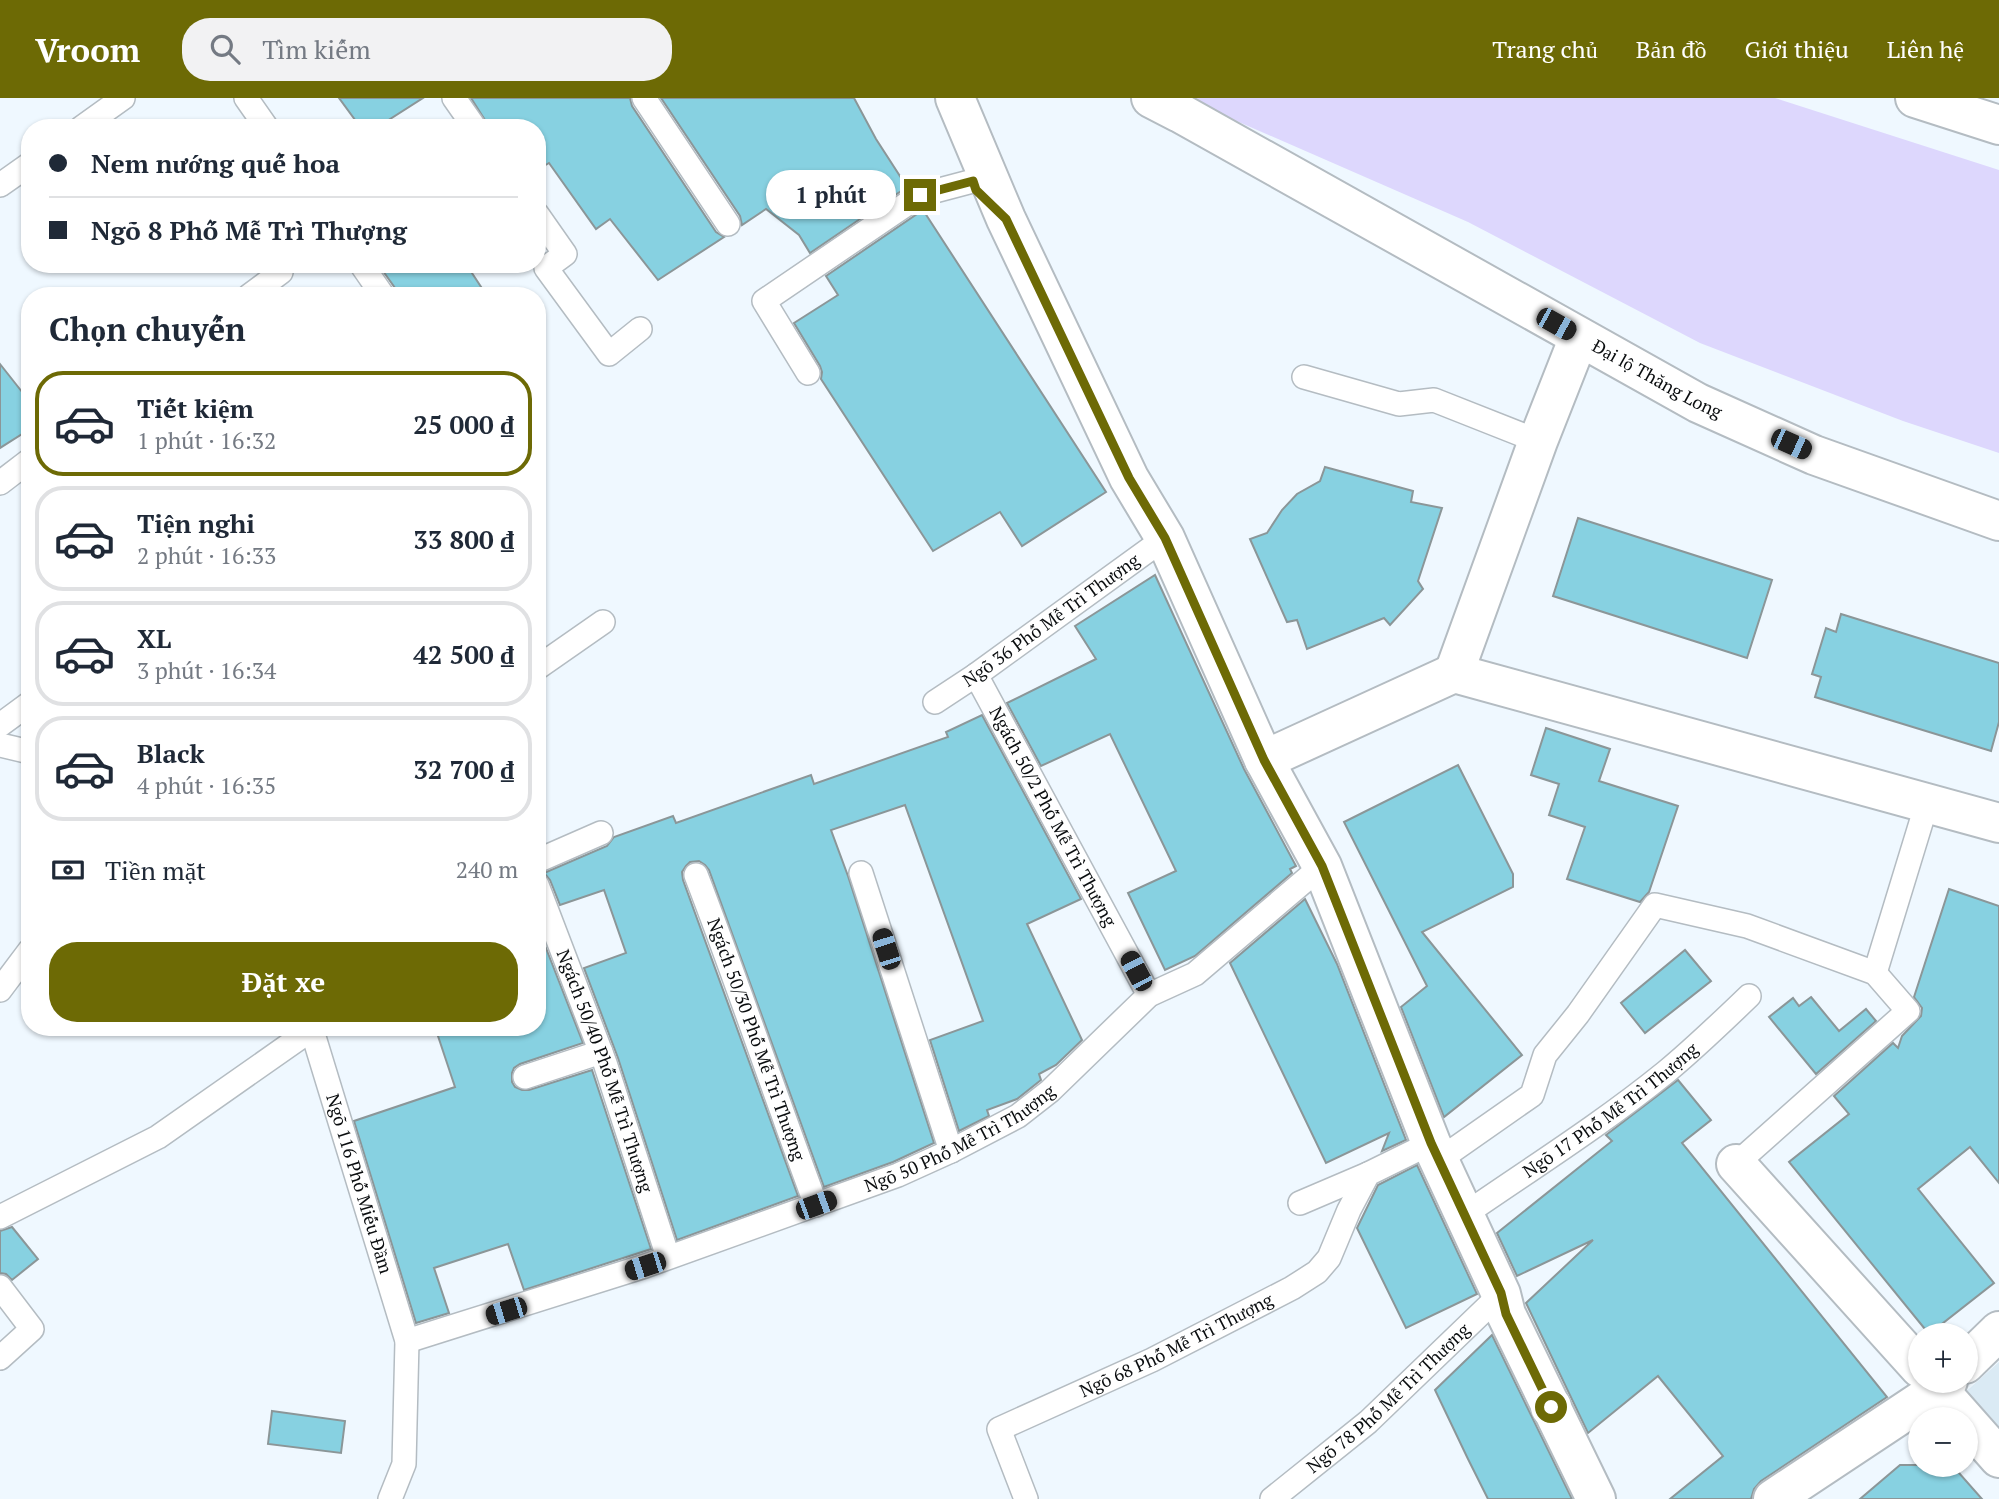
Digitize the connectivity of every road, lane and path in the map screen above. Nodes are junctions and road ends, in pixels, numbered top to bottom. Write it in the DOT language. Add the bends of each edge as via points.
graph roads {
  1 [pos="123,98"];
  2 [pos="246,98"];
  3 [pos="454,98"];
  4 [pos="644,98"];
  5 [pos="954,98"];
  6 [pos="1151,98"];
  7 [pos="1915,98"];
  8 [pos="94,119"];
  9 [pos="261,119"];
  10 [pos="469,119"];
  11 [pos="1999,125"];
  12 [pos="21,170"];
  13 [pos="973,181"];
  14 [pos="0,185"];
  15 [pos="1006,219"];
  16 [pos="728,224"];
  17 [pos="546,227"];
  18 [pos="546,268"];
  19 [pos="546,268"];
  20 [pos="280,273"];
  21 [pos="261,287"];
  22 [pos="640,329"];
  23 [pos="1580,337"];
  24 [pos="808,373"];
  25 [pos="1304,377"];
  26 [pos="1538,441"];
  27 [pos="21,467"];
  28 [pos="0,483"];
  29 [pos="1999,521"];
  30 [pos="1165,538"];
  31 [pos="603,622"];
  32 [pos="546,662"];
  33 [pos="1454,673"];
  34 [pos="976,675"];
  35 [pos="935,702"];
  36 [pos="21,709"];
  37 [pos="0,724"];
  38 [pos="0,744"];
  39 [pos="21,750"];
  40 [pos="1264,760"];
  41 [pos="1927,803"];
  42 [pos="1999,823"];
  43 [pos="601,833"];
  44 [pos="546,857"];
  45 [pos="1322,866"];
  46 [pos="861,873"];
  47 [pos="696,875"];
  48 [pos="546,908"];
  49 [pos="21,962"];
  50 [pos="1875,973"];
  51 [pos="0,990"];
  52 [pos="1149,995"];
  53 [pos="1749,996"];
  54 [pos="301,1036"];
  55 [pos="314,1036"];
  56 [pos="601,1052"];
  57 [pos="525,1077"];
  58 [pos="951,1151"];
  59 [pos="1435,1152"];
  60 [pos="1736,1164"];
  61 [pos="1368,1174"];
  62 [pos="1300,1203"];
  63 [pos="816,1205"];
  64 [pos="1464,1214"];
  65 [pos="0,1217"];
  66 [pos="668,1257"];
  67 [pos="0,1287"];
  68 [pos="1501,1293"];
  69 [pos="1999,1331"];
  70 [pos="407,1341"];
  71 [pos="1908,1342"];
  72 [pos="1978,1347"];
  73 [pos="0,1358"];
  74 [pos="1918,1393"];
  75 [pos="1953,1393"];
  76 [pos="1999,1458"];
  77 [pos="390,1499"];
  78 [pos="1026,1499"];
  79 [pos="1272,1499"];
  80 [pos="1597,1499"];
  81 [pos="1773,1499"];
  1 -- 8 [label="lane"];
  2 -- 9 [label="lane"];
  3 -- 10 [label="lane"];
  4 -- 16 [label="lane"];
  5 -- 13 [label="main road" via="956,142"];
  5 -- 15 [label="main road"];
  6 -- 23 [label="main road, Đại lộ Thăng Long"];
  7 -- 11 [label="main road"];
  12 -- 14 [label="lane"];
  13 -- 15 [label="main road" via="976,190"];
  13 -- 24 [label="lane" via="920,195 764,301"];
  15 -- 30 [label="main road" via="1129,478"];
  17 -- 18 [label="lane" via="565,254"];
  19 -- 22 [label="lane" via="609,354"];
  20 -- 21 [label="lane"];
  23 -- 26 [label="main road"];
  23 -- 29 [label="main road, Đại lộ Thăng Long" via="1698,403 1814,455"];
  25 -- 26 [label="lane" via="1399,404 1434,400"];
  26 -- 33 [label="main road"];
  27 -- 28 [label="lane"];
  30 -- 34 [label="lane, Ngõ 36 Phố Mễ Trì Thượng"];
  30 -- 40 [label="main road"];
  31 -- 32 [label="lane"];
  33 -- 40 [label="main road"];
  33 -- 41 [label="main road"];
  34 -- 35 [label="lane, Ngõ 36 Phố Mễ Trì Thượng"];
  34 -- 52 [label="lane, Ngách 50/2 Phố Mễ Trì Thượng"];
  36 -- 37 [label="lane"];
  38 -- 39 [label="lane"];
  40 -- 45 [label="main road"];
  41 -- 42 [label="main road"];
  41 -- 50 [label="lane"];
  43 -- 44 [label="lane"];
  45 -- 52 [label="lane, Ngõ 50 Phố Mễ Trì Thượng" via="1195,974"];
  45 -- 59 [label="main road"];
  46 -- 58 [label="lane"];
  47 -- 63 [label="lane, Ngách 50/30 Phố Mễ Trì Thượng"];
  48 -- 56 [label="lane, Ngách 50/40 Phố Mễ Trì Thượng"];
  49 -- 51 [label="lane"];
  50 -- 59 [label="lane" via="1747,926 1655,905 1545,1055 1532,1095"];
  50 -- 60 [label="lane" via="1908,1011"];
  52 -- 58 [label="lane, Ngõ 50 Phố Mễ Trì Thượng" via="1050,1091 1018,1116"];
  53 -- 64 [label="lane, Ngõ 17 Phố Mễ Trì Thượng" via="1699,1044 1597,1125"];
  54 -- 65 [label="lane" via="158,1137"];
  55 -- 70 [label="lane, Ngõ 116 Phố Miếu Đầm"];
  56 -- 57 [label="lane"];
  56 -- 66 [label="lane, Ngách 50/40 Phố Mễ Trì Thượng"];
  58 -- 63 [label="lane, Ngõ 50 Phố Mễ Trì Thượng"];
  59 -- 61 [label="lane"];
  59 -- 64 [label="main road"];
  60 -- 71 [label="main road"];
  61 -- 62 [label="lane"];
  61 -- 78 [label="lane, Ngõ 68 Phố Mễ Trì Thượng" via="1329,1258 1317,1272 1152,1360 999,1429"];
  63 -- 66 [label="lane, Ngõ 50 Phố Mễ Trì Thượng"];
  64 -- 68 [label="main road"];
  66 -- 70 [label="lane, Ngõ 50 Phố Mễ Trì Thượng"];
  67 -- 73 [label="lane" via="32,1329"];
  68 -- 79 [label="lane, Ngõ 78 Phố Mễ Trì Thượng" via="1368,1422"];
  68 -- 80 [label="main road" via="1506,1314"];
  69 -- 72 [label="main road"];
  70 -- 77 [label="lane" via="404,1464"];
  74 -- 81 [label="main road"];
  75 -- 76 [label="main road"];
}
